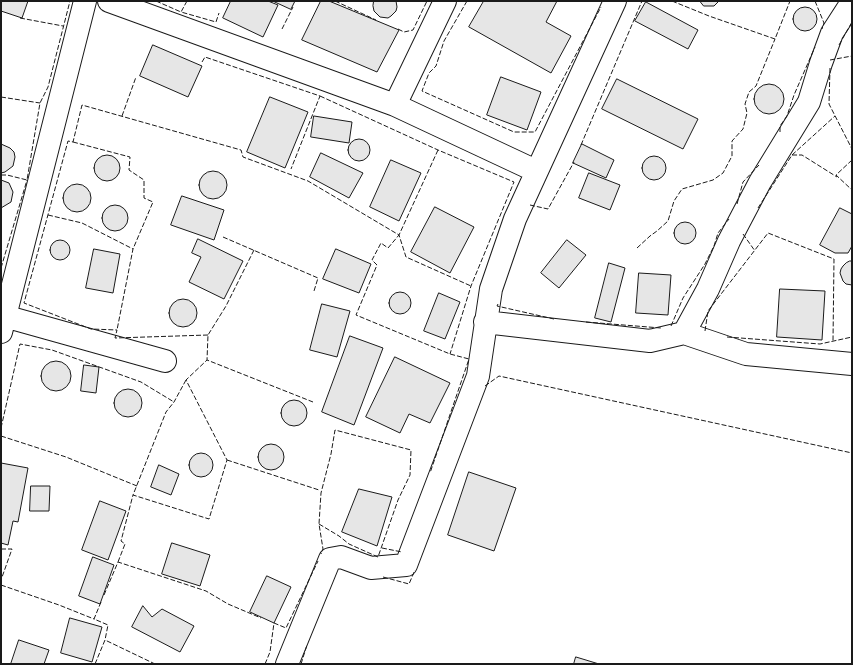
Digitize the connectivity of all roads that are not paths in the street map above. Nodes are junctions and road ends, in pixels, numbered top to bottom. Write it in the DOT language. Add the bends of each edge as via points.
graph roads {
  1 [pos="85,1"];
  2 [pos="109,1"];
  3 [pos="445,1"];
  4 [pos="616,1"];
  5 [pos="852,2"];
  6 [pos="395,105"];
  7 [pos="536,171"];
  8 [pos="485,322"];
  9 [pos="2,324"];
  10 [pos="684,333"];
  11 [pos="165,361"];
  12 [pos="852,364"];
  13 [pos="287,664"];
  1 -- 9 [label="street"];
  2 -- 6 [label="street"];
  3 -- 6 [label="street"];
  4 -- 7 [label="street"];
  5 -- 10 [label="street" via="832,33 810,102 760,182"];
  6 -- 7 [label="street"];
  7 -- 8 [label="street" via="515,219 491,289"];
  8 -- 10 [label="street" via="650,341"];
  8 -- 13 [label="street" via="478,376 406,565 371,568 341,557 330,559"];
  9 -- 11 [label="street"];
  10 -- 12 [label="street" via="746,354"];
}
